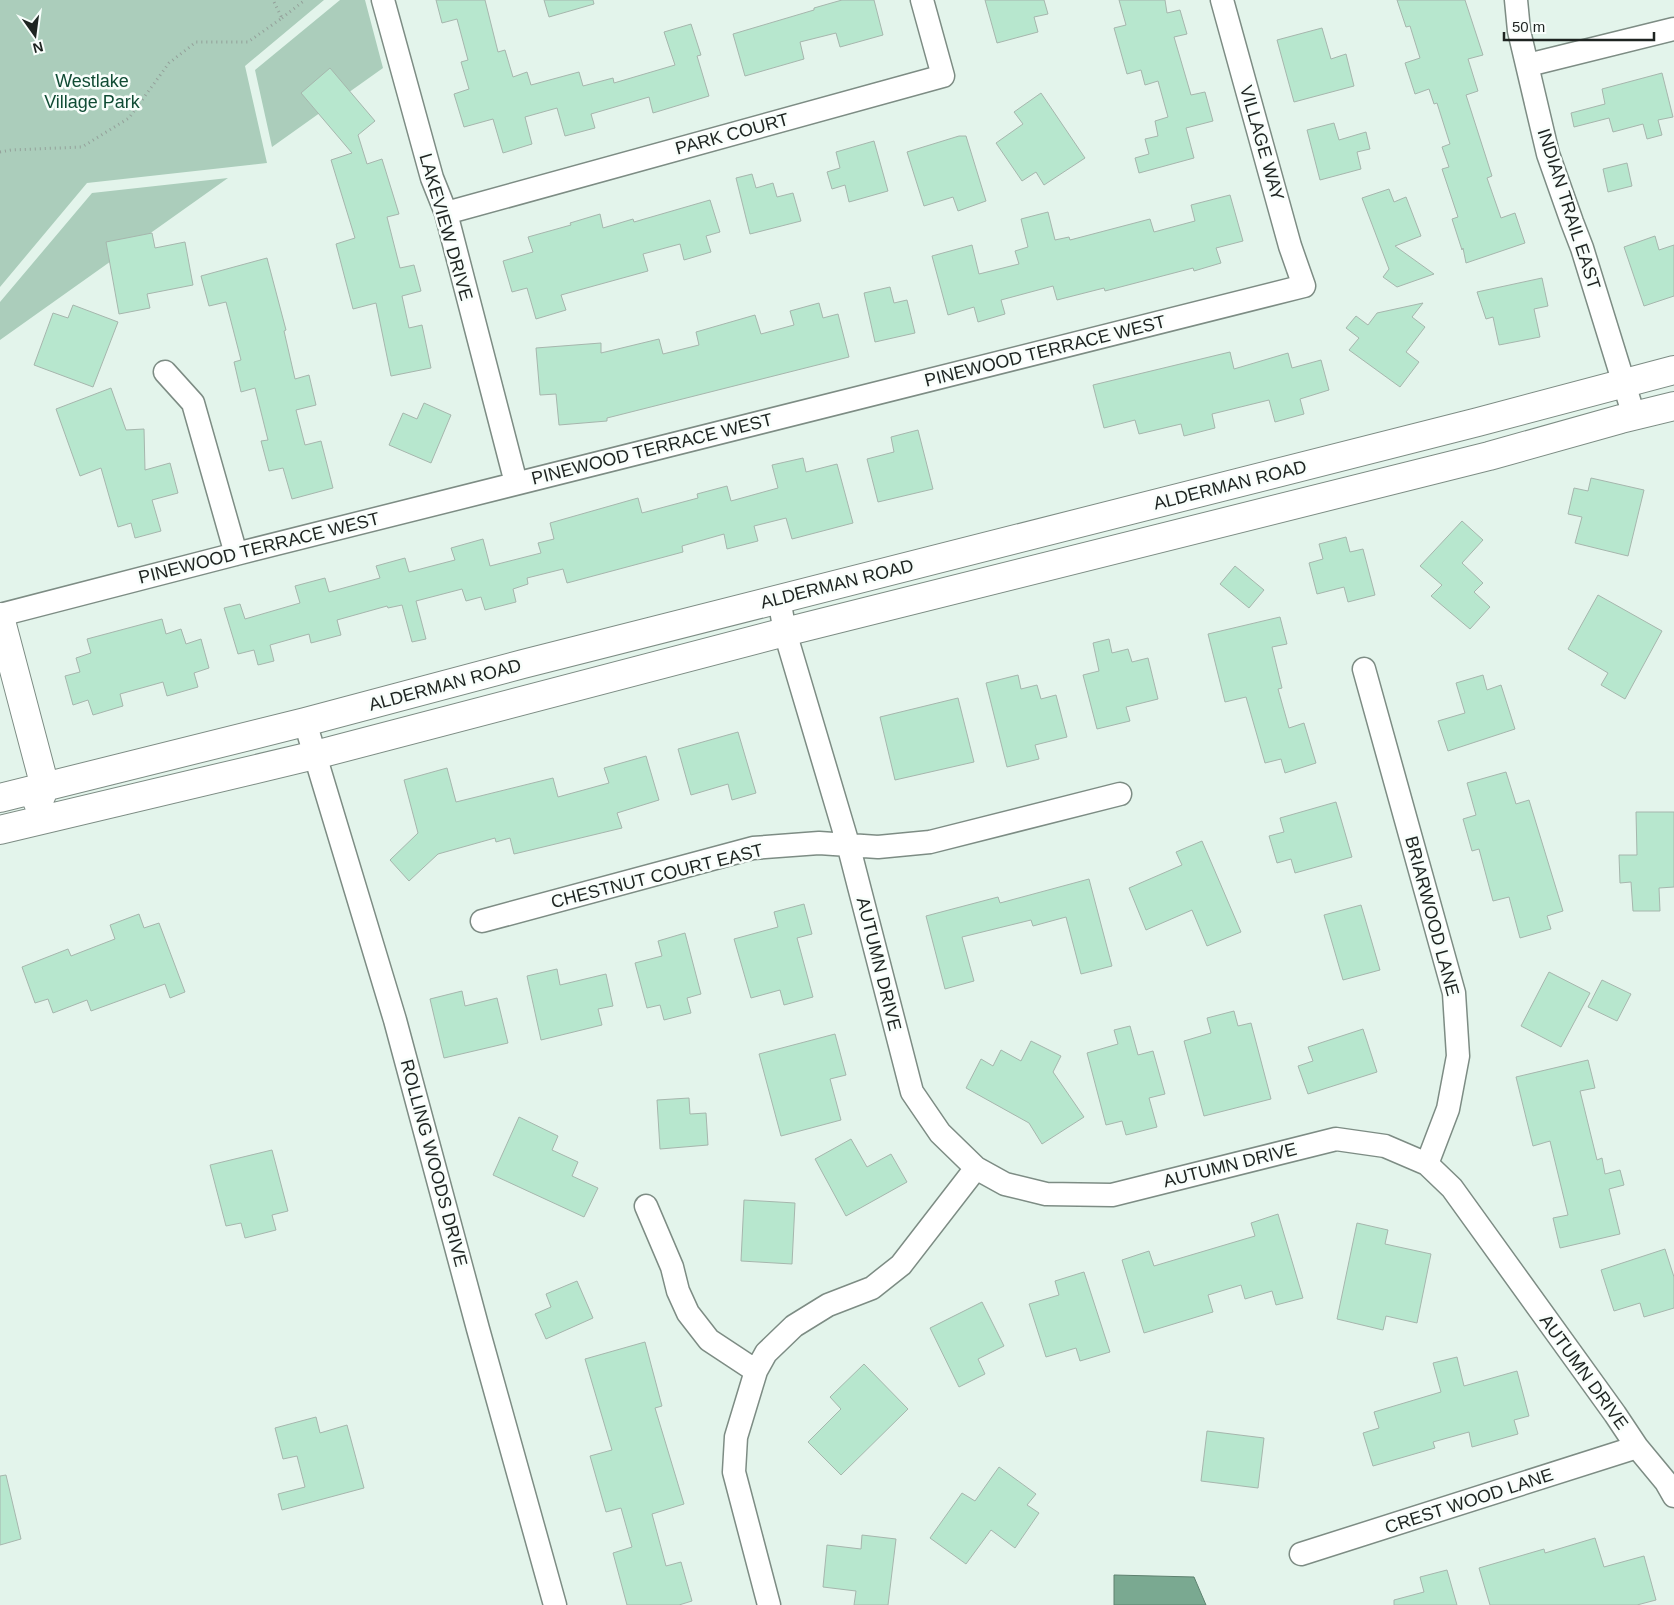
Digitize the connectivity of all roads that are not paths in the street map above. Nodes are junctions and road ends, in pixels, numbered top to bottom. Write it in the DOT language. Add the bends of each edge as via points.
graph roads {
  1 [pos="383,0"];
  2 [pos="922,0"];
  3 [pos="1222,0"];
  4 [pos="1516,0"];
  5 [pos="1674,29"];
  6 [pos="1528,65"];
  7 [pos="446,213"];
  8 [pos="1304,286"];
  9 [pos="1674,370"];
  10 [pos="165,372"];
  11 [pos="1625,382"];
  12 [pos="1674,406"];
  13 [pos="1634,416"];
  14 [pos="516,483"];
  15 [pos="236,554"];
  16 [pos="779,599"];
  17 [pos="0,616"];
  18 [pos="785,632"];
  19 [pos="1364,669"];
  20 [pos="305,722"];
  21 [pos="315,755"];
  22 [pos="45,787"];
  23 [pos="1,792"];
  24 [pos="1120,794"];
  25 [pos="28,823"];
  26 [pos="0,830"];
  27 [pos="848,844"];
  28 [pos="482,922"];
  29 [pos="1427,1164"];
  30 [pos="976,1168"];
  31 [pos="646,1206"];
  32 [pos="756,1371"];
  33 [pos="1637,1447"];
  34 [pos="1674,1496"];
  35 [pos="1301,1554"];
  36 [pos="555,1605"];
  37 [pos="769,1605"];
  1 -- 7 [label="street, LAKEVIEW DRIVE" via="432,178"];
  2 -- 7 [label="street, PARK COURT" via="943,76"];
  3 -- 8 [label="street, VILLAGE WAY"];
  4 -- 6 [label="street, INDIAN TRAIL EAST"];
  5 -- 6 [label="street"];
  6 -- 11 [label="street, INDIAN TRAIL EAST" via="1548,154"];
  7 -- 14 [label="street, LAKEVIEW DRIVE"];
  8 -- 14 [label="street, PINEWOOD TERRACE WEST"];
  9 -- 11 [label="main road, ALDERMAN ROAD"];
  10 -- 15 [label="street" via="193,403"];
  11 -- 13 [label="street, INDIAN TRAIL EAST"];
  11 -- 16 [label="main road, ALDERMAN ROAD"];
  12 -- 13 [label="main road, ALDERMAN ROAD"];
  13 -- 18 [label="main road, ALDERMAN ROAD" via="1489,456"];
  14 -- 15 [label="street, PINEWOOD TERRACE WEST"];
  15 -- 17 [label="street, PINEWOOD TERRACE WEST"];
  16 -- 18 [label="street"];
  16 -- 20 [label="main road, ALDERMAN ROAD"];
  17 -- 22 [label="main road"];
  18 -- 21 [label="main road, ALDERMAN ROAD"];
  18 -- 27 [label="street"];
  19 -- 29 [label="street, BRIARWOOD LANE" via="1454,993 1458,1056 1448,1109"];
  20 -- 21 [label="street, ROLLING WOODS DRIVE"];
  20 -- 22 [label="main road, ALDERMAN ROAD"];
  21 -- 25 [label="main road, ALDERMAN ROAD"];
  21 -- 36 [label="street, ROLLING WOODS DRIVE" via="398,1029"];
  22 -- 23 [label="main road, ALDERMAN ROAD"];
  22 -- 25 [label="main road"];
  23 -- 25 [label="main road"];
  24 -- 27 [label="street, CHESTNUT COURT EAST" via="930,842 878,847"];
  25 -- 26 [label="main road, ALDERMAN ROAD"];
  27 -- 28 [label="street, CHESTNUT COURT EAST" via="819,842 753,848"];
  27 -- 30 [label="street, AUTUMN DRIVE" via="912,1092 940,1132"];
  29 -- 30 [label="street, AUTUMN DRIVE" via="1385,1146 1336,1139 1112,1195 1046,1194 1005,1184"];
  29 -- 33 [label="street, AUTUMN DRIVE" via="1452,1188"];
  30 -- 32 [label="street" via="901,1265 872,1288 828,1305 794,1326 766,1353"];
  31 -- 32 [label="street" via="688,1313 709,1340"];
  32 -- 37 [label="street" via="736,1437 734,1472"];
  33 -- 34 [label="street, AUTUMN DRIVE"];
  33 -- 35 [label="street, CREST WOOD LANE"];
}
